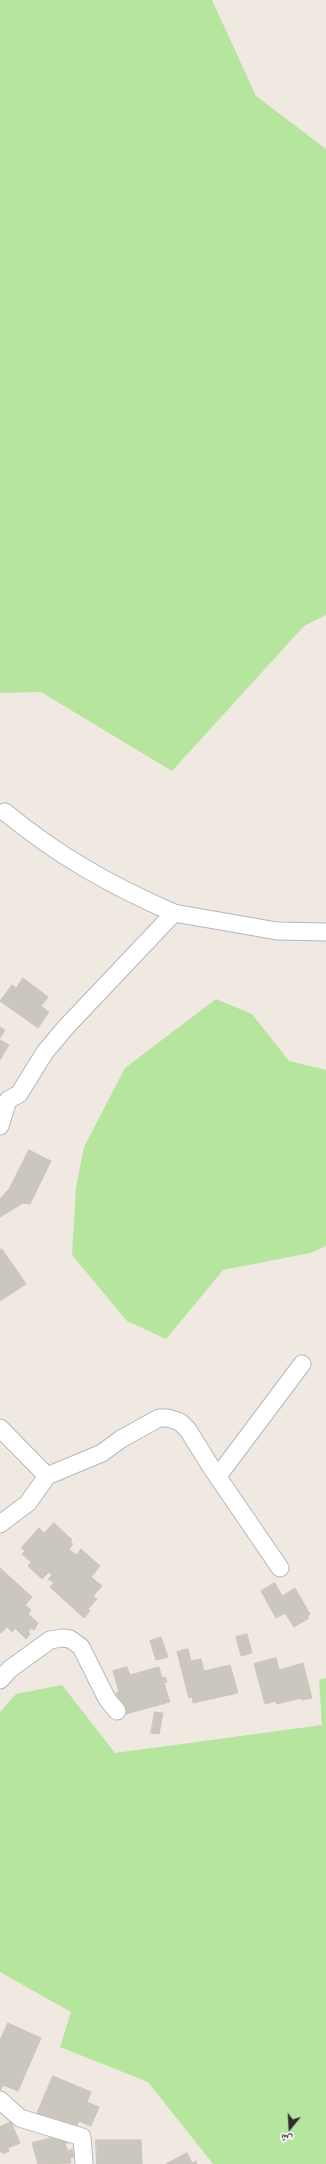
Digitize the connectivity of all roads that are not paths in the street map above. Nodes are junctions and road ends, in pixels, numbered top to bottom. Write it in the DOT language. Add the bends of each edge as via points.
graph roads {
  1 [pos="5,812"];
  2 [pos="174,913"];
  3 [pos="326,932"];
  4 [pos="4,1098"];
  5 [pos="0,1126"];
  6 [pos="302,1364"];
  7 [pos="0,1428"];
  8 [pos="47,1476"];
  9 [pos="218,1476"];
  10 [pos="0,1524"];
  11 [pos="280,1568"];
  12 [pos="0,1680"];
  13 [pos="117,1711"];
  14 [pos="0,2100"];
  15 [pos="84,2164"];
  1 -- 2 [label="street" via="54,849 113,886"];
  2 -- 3 [label="street" via="277,931"];
  2 -- 4 [label="street" via="66,1026 45,1052 19,1094"];
  4 -- 5 [label="street"];
  6 -- 9 [label="street"];
  7 -- 8 [label="street"];
  8 -- 9 [label="street" via="102,1453 159,1418 168,1418 180,1422 188,1430"];
  8 -- 10 [label="street" via="28,1503"];
  9 -- 11 [label="street"];
  12 -- 13 [label="street" via="10,1669 50,1640 70,1639 81,1647 107,1699"];
  14 -- 15 [label="street" via="20,2118 82,2137"];
}
